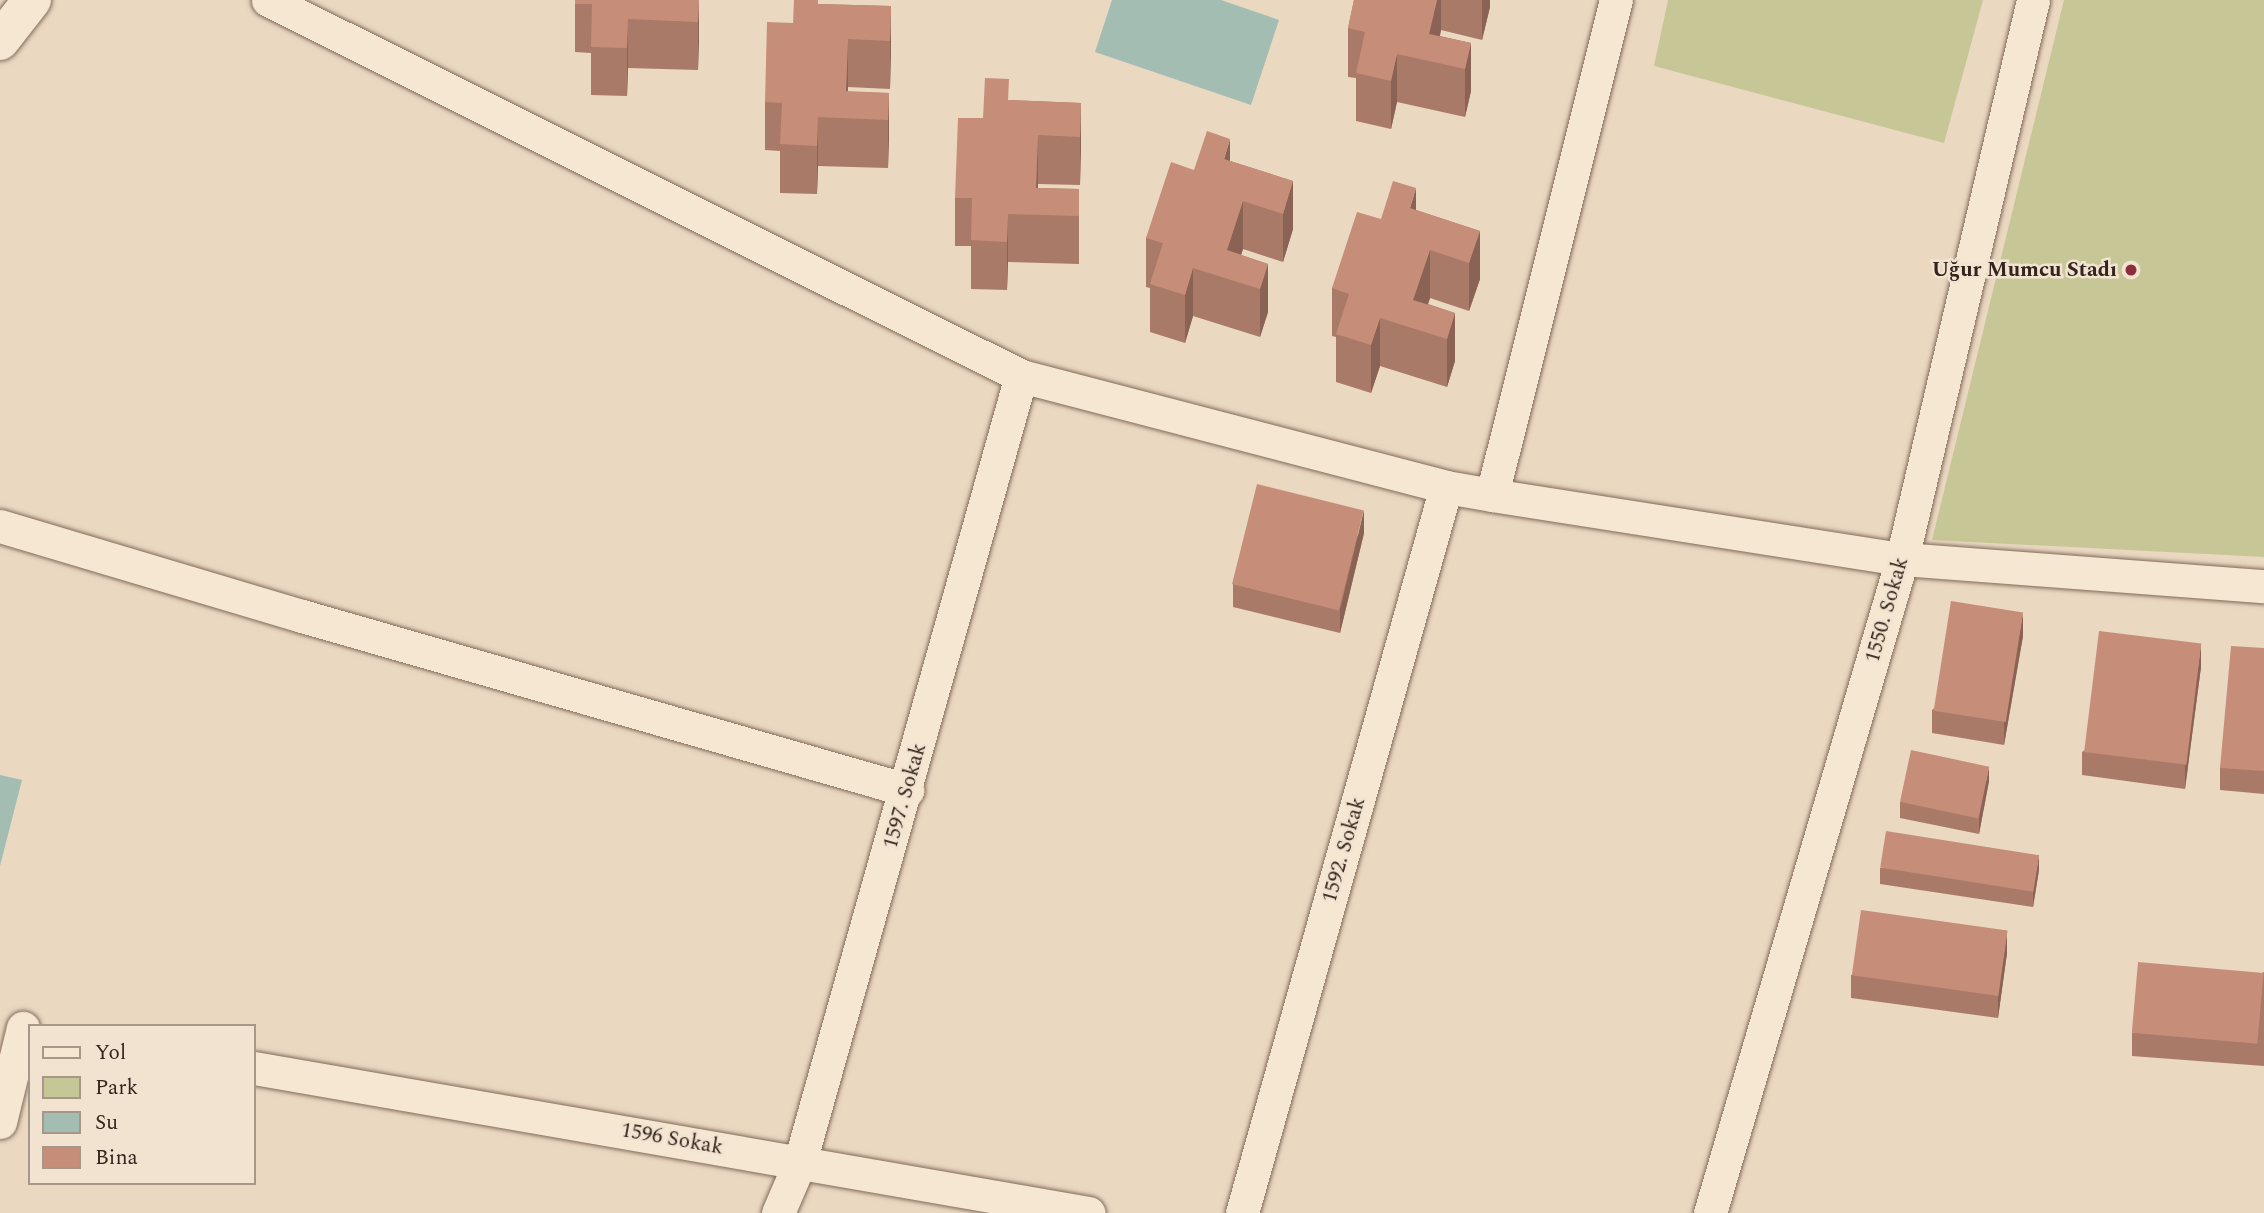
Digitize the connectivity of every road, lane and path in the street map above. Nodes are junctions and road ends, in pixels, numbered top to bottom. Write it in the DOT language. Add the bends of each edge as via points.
graph roads {
  1 [pos="32,0"];
  2 [pos="268,0"];
  3 [pos="1616,0"];
  4 [pos="2033,0"];
  5 [pos="0,41"];
  6 [pos="1021,376"];
  7 [pos="1446,487"];
  8 [pos="1492,495"];
  9 [pos="0,526"];
  10 [pos="1902,559"];
  11 [pos="2264,586"];
  12 [pos="907,790"];
  13 [pos="17,1026"];
  14 [pos="256,1068"];
  15 [pos="0,1122"];
  16 [pos="800,1161"];
  17 [pos="778,1213"];
  18 [pos="1089,1213"];
  19 [pos="1242,1213"];
  20 [pos="1710,1213"];
  1 -- 5 [label="main road"];
  2 -- 6 [label="street"];
  3 -- 8 [label="street"];
  4 -- 10 [label="street, 1550. Sokak"];
  6 -- 7 [label="street"];
  6 -- 12 [label="street, 1597. Sokak"];
  7 -- 8 [label="street"];
  7 -- 19 [label="street, 1592. Sokak"];
  8 -- 10 [label="street"];
  9 -- 12 [label="street"];
  10 -- 11 [label="street"];
  10 -- 20 [label="street, 1550. Sokak"];
  12 -- 16 [label="street, 1597. Sokak"];
  13 -- 15 [label="street"];
  14 -- 16 [label="street, 1596 Sokak"];
  16 -- 17 [label="street, 1597. Sokak"];
  16 -- 18 [label="street, 1596 Sokak"];
}
